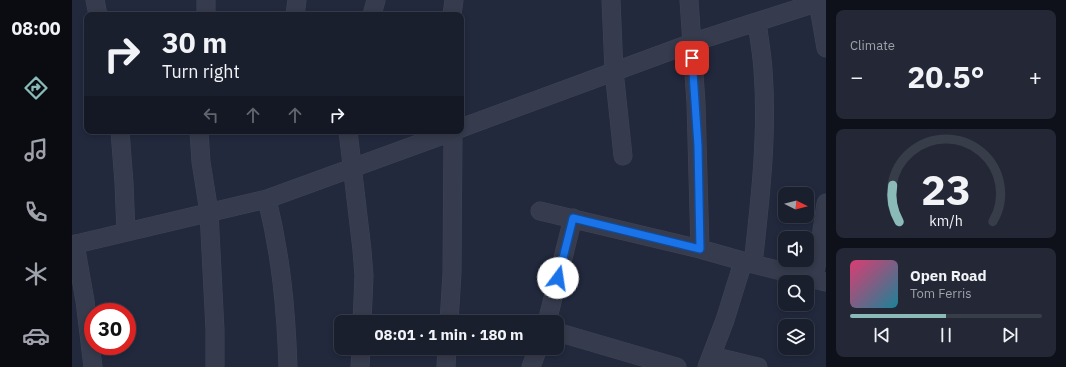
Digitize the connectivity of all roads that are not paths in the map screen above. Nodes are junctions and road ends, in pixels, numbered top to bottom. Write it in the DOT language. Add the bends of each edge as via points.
graph roads {
  1 [pos="96,0"];
  2 [pos="206,0"];
  3 [pos="297,0"];
  4 [pos="376,0"];
  5 [pos="454,0"];
  6 [pos="611,0"];
  7 [pos="689,0"];
  8 [pos="822,1"];
  9 [pos="98,12"];
  10 [pos="206,12"];
  11 [pos="295,12"];
  12 [pos="373,12"];
  13 [pos="452,12"];
  14 [pos="757,22"];
  15 [pos="691,43"];
  16 [pos="826,48"];
  17 [pos="614,72"];
  18 [pos="464,127"];
  19 [pos="120,134"];
  20 [pos="199,134"];
  21 [pos="348,134"];
  22 [pos="445,134"];
  23 [pos="453,134"];
  24 [pos="623,156"];
  25 [pos="352,168"];
  26 [pos="268,198"];
  27 [pos="826,203"];
  28 [pos="540,211"];
  29 [pos="209,212"];
  30 [pos="573,218"];
  31 [pos="126,232"];
  32 [pos="74,245"];
  33 [pos="700,249"];
  34 [pos="748,263"];
  35 [pos="819,281"];
  36 [pos="362,315"];
  37 [pos="449,315"];
  38 [pos="549,315"];
  39 [pos="564,334"];
  40 [pos="361,355"];
  41 [pos="447,355"];
  42 [pos="535,355"];
  43 [pos="709,362"];
  44 [pos="93,367"];
  45 [pos="215,367"];
  46 [pos="288,367"];
  47 [pos="360,367"];
  48 [pos="446,367"];
  49 [pos="531,367"];
  50 [pos="676,367"];
  51 [pos="758,367"];
  1 -- 9 [label="street"];
  2 -- 10 [label="street"];
  3 -- 11 [label="street"];
  4 -- 12 [label="street"];
  5 -- 13 [label="street"];
  6 -- 17 [label="street"];
  7 -- 15 [label="street"];
  8 -- 14 [label="street"];
  8 -- 16 [label="street"];
  14 -- 15 [label="street"];
  14 -- 34 [label="street" via="763,70 763,127 760,196"];
  15 -- 17 [label="street"];
  15 -- 33 [label="street" via="696,103"];
  17 -- 18 [label="street"];
  17 -- 24 [label="street"];
  19 -- 31 [label="street"];
  20 -- 29 [label="street"];
  21 -- 25 [label="street"];
  22 -- 25 [label="street"];
  23 -- 37 [label="street"];
  25 -- 26 [label="street"];
  25 -- 36 [label="street" via="364,276"];
  26 -- 29 [label="street"];
  26 -- 46 [label="street" via="284,288"];
  27 -- 35 [label="street" via="818,258"];
  28 -- 30 [label="street"];
  29 -- 31 [label="street"];
  29 -- 45 [label="street"];
  30 -- 33 [label="street"];
  30 -- 38 [label="street"];
  31 -- 32 [label="street"];
  32 -- 44 [label="street" via="85,301"];
  33 -- 34 [label="street"];
  34 -- 35 [label="street"];
  34 -- 43 [label="street"];
  39 -- 50 [label="street"];
  40 -- 47 [label="street"];
  41 -- 48 [label="street"];
  42 -- 49 [label="street"];
  43 -- 51 [label="street"];
}
